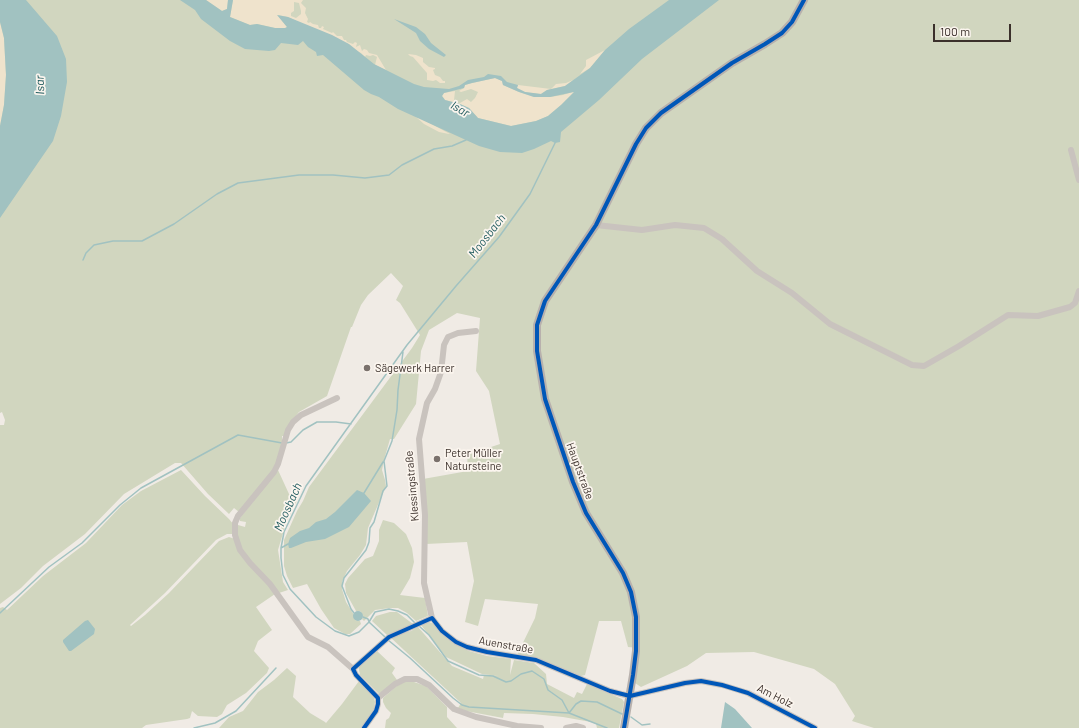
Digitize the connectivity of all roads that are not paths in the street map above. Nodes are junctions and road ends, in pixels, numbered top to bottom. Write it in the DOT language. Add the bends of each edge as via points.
graph roads {
  1 [pos="804,0"];
  2 [pos="1071,150"];
  3 [pos="1079,180"];
  4 [pos="596,225"];
  5 [pos="1079,291"];
  6 [pos="476,331"];
  7 [pos="337,398"];
  8 [pos="432,618"];
  9 [pos="353,669"];
  10 [pos="630,696"];
  11 [pos="378,698"];
  12 [pos="364,728"];
  13 [pos="541,728"];
  14 [pos="566,728"];
  15 [pos="583,728"];
  16 [pos="624,728"];
  17 [pos="815,728"];
  1 -- 4 [label="main road, Hauptstraße" via="792,22 782,33 732,63 661,113 646,128"];
  2 -- 3 [label="street"];
  4 -- 5 [label="street" via="642,230 675,225 704,228 722,239 757,271 792,293 830,324 912,365 924,366 1008,315 1038,316 1070,307 1075,303"];
  4 -- 10 [label="main road, Hauptstraße" via="545,301 537,325 537,351 545,399 572,482 631,592 636,618 636,637"];
  6 -- 8 [label="street, Klessingstraße" via="448,337 444,345 441,372 427,403 419,439 425,515 424,583"];
  7 -- 9 [label="street" via="300,415 293,422 274,472 238,516 235,535 240,550 270,584 308,637 328,647"];
  8 -- 9 [label="street" via="387,639"];
  8 -- 10 [label="street, Auenstraße" via="442,631 456,642 468,647 536,660 610,691"];
  9 -- 11 [label="street"];
  10 -- 16 [label="main road, Hauptstraße"];
  10 -- 17 [label="street, Am Holz" via="701,681 748,693"];
  11 -- 12 [label="street" via="376,711"];
  11 -- 13 [label="street" via="405,679 417,679 429,685 454,709 517,726"];
  14 -- 15 [label="street"];
}
